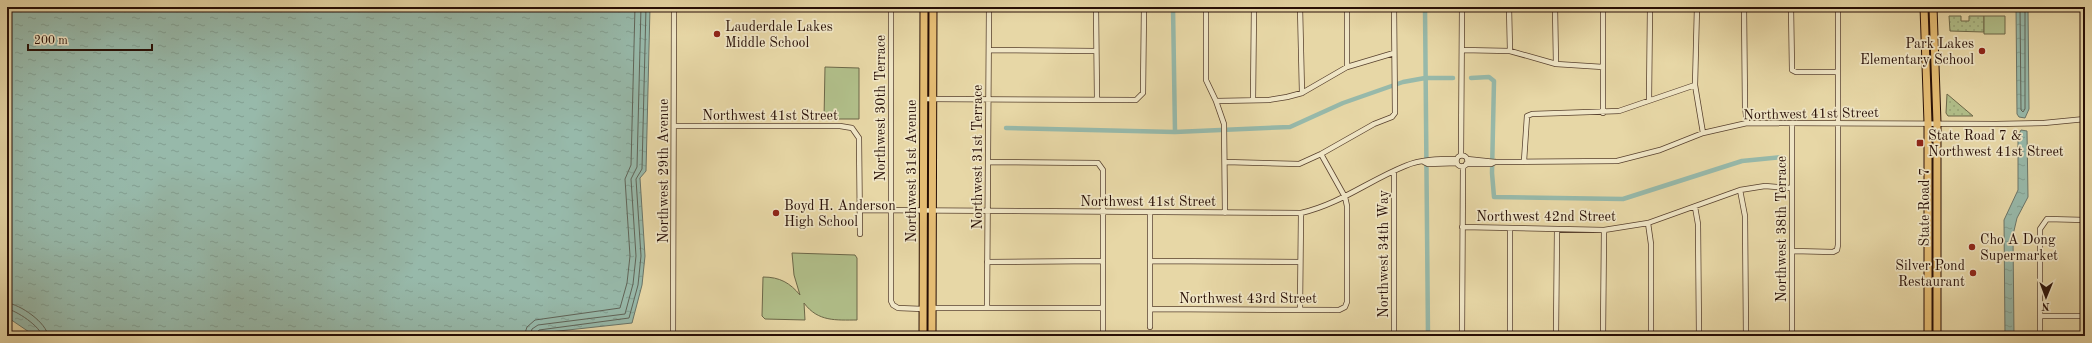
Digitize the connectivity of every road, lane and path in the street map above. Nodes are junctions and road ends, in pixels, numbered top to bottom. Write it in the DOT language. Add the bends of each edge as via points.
graph roads {
  1 [pos="674,7"];
  2 [pos="891,7"];
  3 [pos="924,7"];
  4 [pos="933,7"];
  5 [pos="989,7"];
  6 [pos="1096,7"];
  7 [pos="1144,7"];
  8 [pos="1206,7"];
  9 [pos="1254,7"];
  10 [pos="1300,7"];
  11 [pos="1347,7"];
  12 [pos="1394,7"];
  13 [pos="1462,7"];
  14 [pos="1509,7"];
  15 [pos="1555,7"];
  16 [pos="1603,7"];
  17 [pos="1650,7"];
  18 [pos="1697,7"];
  19 [pos="1744,7"];
  20 [pos="1792,7"];
  21 [pos="1838,7"];
  22 [pos="1924,7"];
  23 [pos="1933,7"];
  24 [pos="989,50"];
  25 [pos="1462,50"];
  26 [pos="1096,51"];
  27 [pos="1510,51"];
  28 [pos="1394,53"];
  29 [pos="1556,64"];
  30 [pos="1347,67"];
  31 [pos="1603,67"];
  32 [pos="1837,72"];
  33 [pos="1695,85"];
  34 [pos="1302,93"];
  35 [pos="988,98"];
  36 [pos="924,99"];
  37 [pos="933,99"];
  38 [pos="1097,99"];
  39 [pos="1253,100"];
  40 [pos="1649,100"];
  41 [pos="1216,101"];
  42 [pos="1603,112"];
  43 [pos="2085,119"];
  44 [pos="1747,122"];
  45 [pos="1792,122"];
  46 [pos="1838,123"];
  47 [pos="1928,123"];
  48 [pos="1937,124"];
  49 [pos="674,126"];
  50 [pos="1702,133"];
  51 [pos="1321,154"];
  52 [pos="1458,159"];
  53 [pos="988,162"];
  54 [pos="1225,162"];
  55 [pos="1524,162"];
  56 [pos="1465,163"];
  57 [pos="1394,171"];
  58 [pos="1792,188"];
  59 [pos="1740,190"];
  60 [pos="1346,197"];
  61 [pos="1695,207"];
  62 [pos="860,210"];
  63 [pos="891,211"];
  64 [pos="924,211"];
  65 [pos="932,211"];
  66 [pos="988,211"];
  67 [pos="1103,212"];
  68 [pos="1150,212"];
  69 [pos="1225,213"];
  70 [pos="1301,213"];
  71 [pos="2085,220"];
  72 [pos="1648,223"];
  73 [pos="1462,227"];
  74 [pos="1510,228"];
  75 [pos="1557,229"];
  76 [pos="1604,230"];
  77 [pos="860,234"];
  78 [pos="1928,234"];
  79 [pos="1793,251"];
  80 [pos="1150,261"];
  81 [pos="1937,261"];
  82 [pos="987,262"];
  83 [pos="1103,262"];
  84 [pos="1300,262"];
  85 [pos="1928,264"];
  86 [pos="1937,300"];
  87 [pos="932,308"];
  88 [pos="987,308"];
  89 [pos="1103,308"];
  90 [pos="923,309"];
  91 [pos="1150,309"];
  92 [pos="1300,309"];
  93 [pos="2040,316"];
  94 [pos="2085,316"];
  95 [pos="1150,327"];
  96 [pos="1103,331"];
  97 [pos="672,336"];
  98 [pos="923,336"];
  99 [pos="932,336"];
  100 [pos="1394,336"];
  101 [pos="1462,336"];
  102 [pos="1510,336"];
  103 [pos="1556,336"];
  104 [pos="1603,336"];
  105 [pos="1651,336"];
  106 [pos="1699,336"];
  107 [pos="1746,336"];
  108 [pos="1792,336"];
  109 [pos="1928,336"];
  110 [pos="1937,336"];
  111 [pos="2040,336"];
  1 -- 49 [label="street, Northwest 29th Avenue"];
  2 -- 63 [label="street, Northwest 30th Terrace"];
  3 -- 36 [label="main road, Northwest 31st Avenue"];
  4 -- 37 [label="main road, Northwest 31st Avenue"];
  5 -- 24 [label="street, Northwest 31st Terrace"];
  6 -- 26 [label="street"];
  7 -- 38 [label="street" via="1141,97 1136,100"];
  8 -- 41 [label="street" via="1206,80"];
  9 -- 39 [label="street"];
  10 -- 34 [label="street"];
  11 -- 30 [label="street"];
  12 -- 28 [label="street"];
  13 -- 25 [label="street"];
  14 -- 27 [label="street"];
  15 -- 29 [label="street"];
  16 -- 31 [label="street"];
  17 -- 40 [label="street"];
  18 -- 33 [label="street"];
  19 -- 44 [label="street"];
  20 -- 32 [label="street" via="1792,70"];
  21 -- 32 [label="street"];
  22 -- 47 [label="main road, State Road 7"];
  23 -- 48 [label="main road, State Road 7"];
  24 -- 26 [label="street"];
  24 -- 35 [label="street, Northwest 31st Terrace"];
  25 -- 27 [label="street"];
  25 -- 52 [label="street"];
  26 -- 38 [label="street"];
  27 -- 29 [label="street"];
  28 -- 30 [label="street"];
  28 -- 51 [label="street" via="1395,113 1392,117 1374,124"];
  29 -- 31 [label="street"];
  30 -- 34 [label="street"];
  31 -- 42 [label="street"];
  32 -- 46 [label="street"];
  33 -- 40 [label="street"];
  33 -- 50 [label="street"];
  34 -- 39 [label="street" via="1269,100"];
  35 -- 37 [label="street"];
  35 -- 38 [label="street"];
  35 -- 53 [label="street, Northwest 31st Terrace"];
  36 -- 37 [label="street"];
  36 -- 64 [label="main road, Northwest 31st Avenue"];
  37 -- 65 [label="main road, Northwest 31st Avenue"];
  39 -- 41 [label="street"];
  40 -- 42 [label="street"];
  41 -- 54 [label="street" via="1224,124"];
  42 -- 55 [label="street" via="1527,116"];
  43 -- 48 [label="street, Northwest 41st Street" via="2044,123"];
  44 -- 45 [label="street, Northwest 41st Street"];
  44 -- 50 [label="street, Northwest 41st Street"];
  45 -- 46 [label="street, Northwest 41st Street"];
  45 -- 58 [label="street, Northwest 38th Terrace"];
  46 -- 47 [label="street, Northwest 41st Street"];
  46 -- 79 [label="street" via="1837,250"];
  47 -- 48 [label="street, Northwest 41st Street"];
  47 -- 78 [label="main road, State Road 7"];
  48 -- 81 [label="main road, State Road 7"];
  49 -- 62 [label="street, Northwest 41st Street" via="852,128 860,138"];
  49 -- 97 [label="street, Northwest 29th Avenue"];
  50 -- 55 [label="street, Northwest 41st Street" via="1660,150 1617,161"];
  51 -- 54 [label="street" via="1299,164"];
  51 -- 60 [label="street"];
  52 -- 56 [label="street"];
  52 -- 56 [label="street" via="1465,156"];
  52 -- 57 [label="street, Northwest 41st Street" via="1406,165"];
  53 -- 66 [label="street, Northwest 31st Terrace"];
  53 -- 67 [label="street" via="1098,163 1103,170"];
  54 -- 69 [label="street"];
  55 -- 56 [label="street, Northwest 41st Street"];
  56 -- 73 [label="street"];
  57 -- 60 [label="street, Northwest 41st Street"];
  57 -- 100 [label="street, Northwest 34th Way"];
  58 -- 59 [label="street, Northwest 42nd Street" via="1765,186"];
  58 -- 79 [label="street, Northwest 38th Terrace"];
  59 -- 61 [label="street, Northwest 42nd Street"];
  59 -- 107 [label="street" via="1745,216"];
  60 -- 70 [label="street, Northwest 41st Street" via="1323,208"];
  60 -- 92 [label="street, Northwest 43rd Street" via="1345,307 1339,310"];
  61 -- 72 [label="street, Northwest 42nd Street"];
  61 -- 106 [label="street" via="1698,224"];
  62 -- 63 [label="street, Northwest 41st Street"];
  62 -- 77 [label="street, Northwest 41st Street"];
  63 -- 64 [label="street, Northwest 41st Street"];
  63 -- 90 [label="street, Northwest 30th Terrace" via="891,301 898,308"];
  64 -- 65 [label="street, Northwest 41st Street"];
  64 -- 90 [label="main road, Northwest 31st Avenue"];
  65 -- 66 [label="street, Northwest 41st Street"];
  65 -- 87 [label="main road, Northwest 31st Avenue"];
  66 -- 67 [label="street, Northwest 41st Street"];
  66 -- 82 [label="street, Northwest 31st Terrace"];
  67 -- 68 [label="street, Northwest 41st Street"];
  67 -- 83 [label="street"];
  68 -- 69 [label="street, Northwest 41st Street"];
  68 -- 80 [label="street"];
  69 -- 70 [label="street, Northwest 41st Street"];
  70 -- 84 [label="street"];
  71 -- 93 [label="street" via="2047,219 2040,229"];
  72 -- 76 [label="street, Northwest 42nd Street"];
  72 -- 105 [label="street" via="1651,244"];
  73 -- 74 [label="street, Northwest 42nd Street"];
  73 -- 101 [label="street"];
  74 -- 75 [label="street, Northwest 42nd Street"];
  74 -- 102 [label="street"];
  75 -- 76 [label="street, Northwest 42nd Street"];
  75 -- 103 [label="street"];
  76 -- 104 [label="street"];
  78 -- 81 [label="main road" via="1931,252"];
  78 -- 85 [label="main road, State Road 7"];
  79 -- 108 [label="street, Northwest 38th Terrace"];
  80 -- 84 [label="street"];
  80 -- 91 [label="street"];
  81 -- 86 [label="main road, State Road 7"];
  82 -- 83 [label="street"];
  82 -- 88 [label="street, Northwest 31st Terrace"];
  83 -- 89 [label="street"];
  84 -- 92 [label="street"];
  85 -- 86 [label="main road" via="1934,274"];
  85 -- 109 [label="main road, State Road 7"];
  86 -- 110 [label="main road, State Road 7"];
  87 -- 88 [label="street"];
  87 -- 99 [label="main road, Northwest 31st Avenue"];
  88 -- 89 [label="street"];
  89 -- 96 [label="street"];
  90 -- 98 [label="main road, Northwest 31st Avenue"];
  91 -- 92 [label="street, Northwest 43rd Street"];
  91 -- 95 [label="street"];
  93 -- 94 [label="street"];
  93 -- 111 [label="street"];
}
